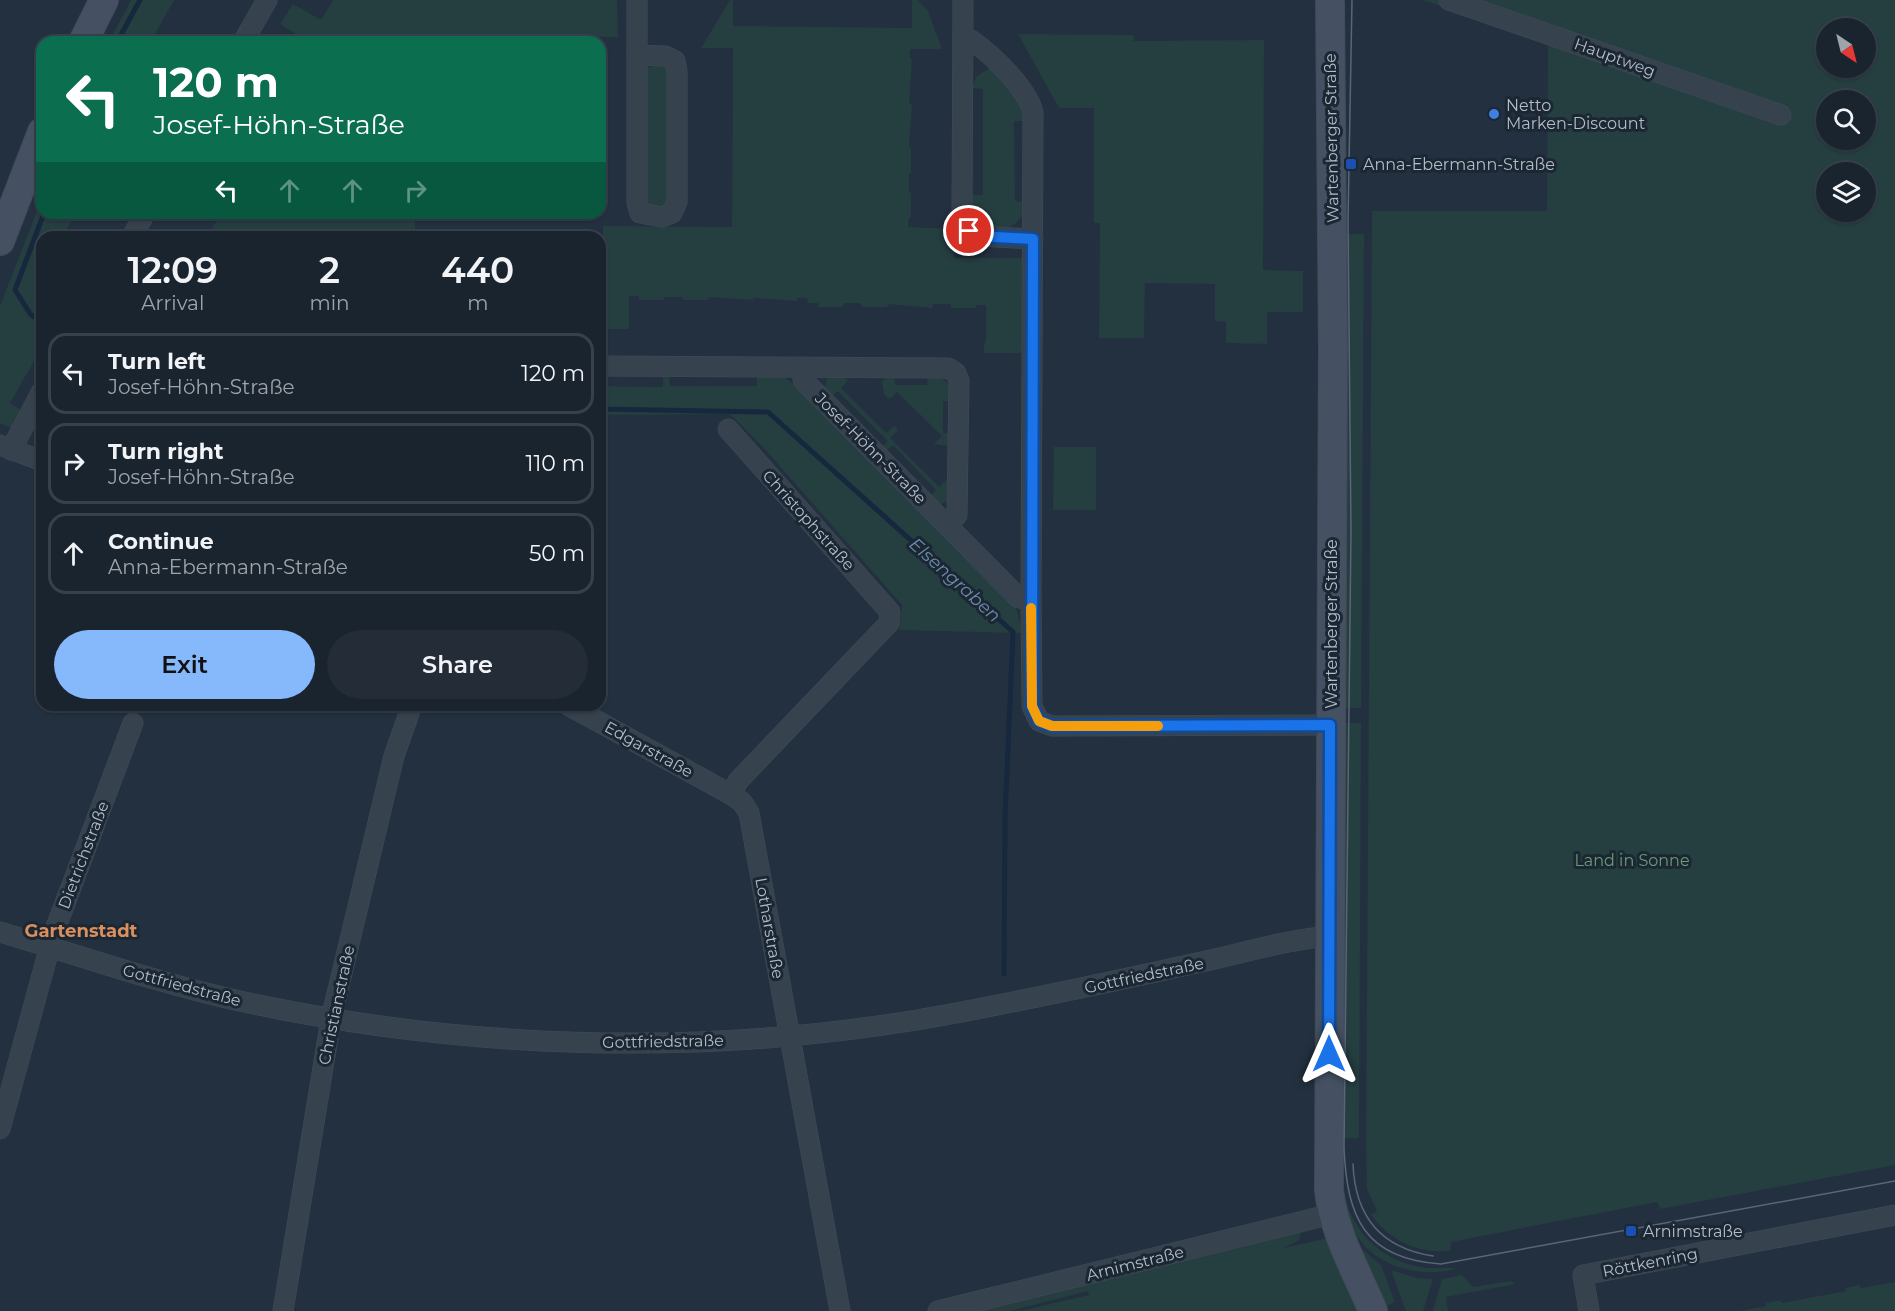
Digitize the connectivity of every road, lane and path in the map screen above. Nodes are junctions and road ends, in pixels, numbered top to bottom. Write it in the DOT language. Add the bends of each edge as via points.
graph roads {
  1 [pos="104,0"];
  2 [pos="267,0"];
  3 [pos="637,0"];
  4 [pos="963,0"];
  5 [pos="1329,0"];
  6 [pos="1449,0"];
  7 [pos="963,35"];
  8 [pos="86,36"];
  9 [pos="246,36"];
  10 [pos="637,56"];
  11 [pos="1781,115"];
  12 [pos="36,148"];
  13 [pos="1033,239"];
  14 [pos="0,241"];
  15 [pos="606,366"];
  16 [pos="803,367"];
  17 [pos="36,400"];
  18 [pos="728,429"];
  19 [pos="6,447"];
  20 [pos="36,459"];
  21 [pos="948,524"];
  22 [pos="1031,600"];
  23 [pos="410,711"];
  24 [pos="579,711"];
  25 [pos="133,723"];
  26 [pos="1330,725"];
  27 [pos="730,794"];
  28 [pos="0,932"];
  29 [pos="1330,936"];
  30 [pos="50,947"];
  31 [pos="331,1019"];
  32 [pos="790,1036"];
  33 [pos="0,1129"];
  34 [pos="1332,1214"];
  35 [pos="1895,1215"];
  36 [pos="283,1311"];
  37 [pos="840,1311"];
  38 [pos="938,1311"];
  39 [pos="1373,1311"];
  40 [pos="1589,1311"];
  1 -- 8 [label="street"];
  2 -- 9 [label="street"];
  3 -- 10 [label="street"];
  4 -- 7 [label="street"];
  5 -- 26 [label="street, Wartenberger Straße" via="1333,349"];
  6 -- 11 [label="street, Hauptweg"];
  7 -- 13 [label="street" via="978,44 1029,100 1033,112"];
  7 -- 13 [label="street" via="962,215 969,231 978,236"];
  10 -- 10 [label="street" via="637,203 640,213 662,217 672,213 677,202 677,71 675,61 665,56"];
  12 -- 14 [label="street"];
  13 -- 22 [label="street"];
  15 -- 16 [label="street, Josef-Höhn-Straße"];
  16 -- 21 [label="street, Josef-Höhn-Straße" via="803,380"];
  16 -- 21 [label="street, Josef-Höhn-Straße" via="948,368 956,373 960,381 960,481 957,515"];
  17 -- 19 [label="street"];
  18 -- 27 [label="street, Christophstraße" via="890,612 889,623"];
  19 -- 20 [label="street"];
  21 -- 22 [label="street, Josef-Höhn-Straße" via="1019,598"];
  22 -- 26 [label="street" via="1032,706 1039,721 1052,726"];
  23 -- 31 [label="street, Christianstraße" via="392,767"];
  24 -- 27 [label="street, Edgarstraße"];
  25 -- 30 [label="street, Dietrichstraße"];
  26 -- 29 [label="street, Wartenberger Straße"];
  27 -- 32 [label="street, Lotharstraße" via="749,813"];
  28 -- 30 [label="street, Gottfriedstraße"];
  29 -- 32 [label="street, Gottfriedstraße" via="997,1006"];
  29 -- 34 [label="street, Wartenberger Straße" via="1328,1148"];
  30 -- 31 [label="street, Gottfriedstraße" via="186,987"];
  30 -- 33 [label="street, Dietrichstraße"];
  31 -- 32 [label="street, Gottfriedstraße" via="423,1031 594,1042"];
  31 -- 36 [label="street, Christianstraße"];
  32 -- 37 [label="street, Lotharstraße"];
  34 -- 38 [label="street, Arnimstraße"];
  34 -- 39 [label="street, Wartenberger Straße"];
  35 -- 40 [label="street, Röttkenring" via="1583,1275"];
}
